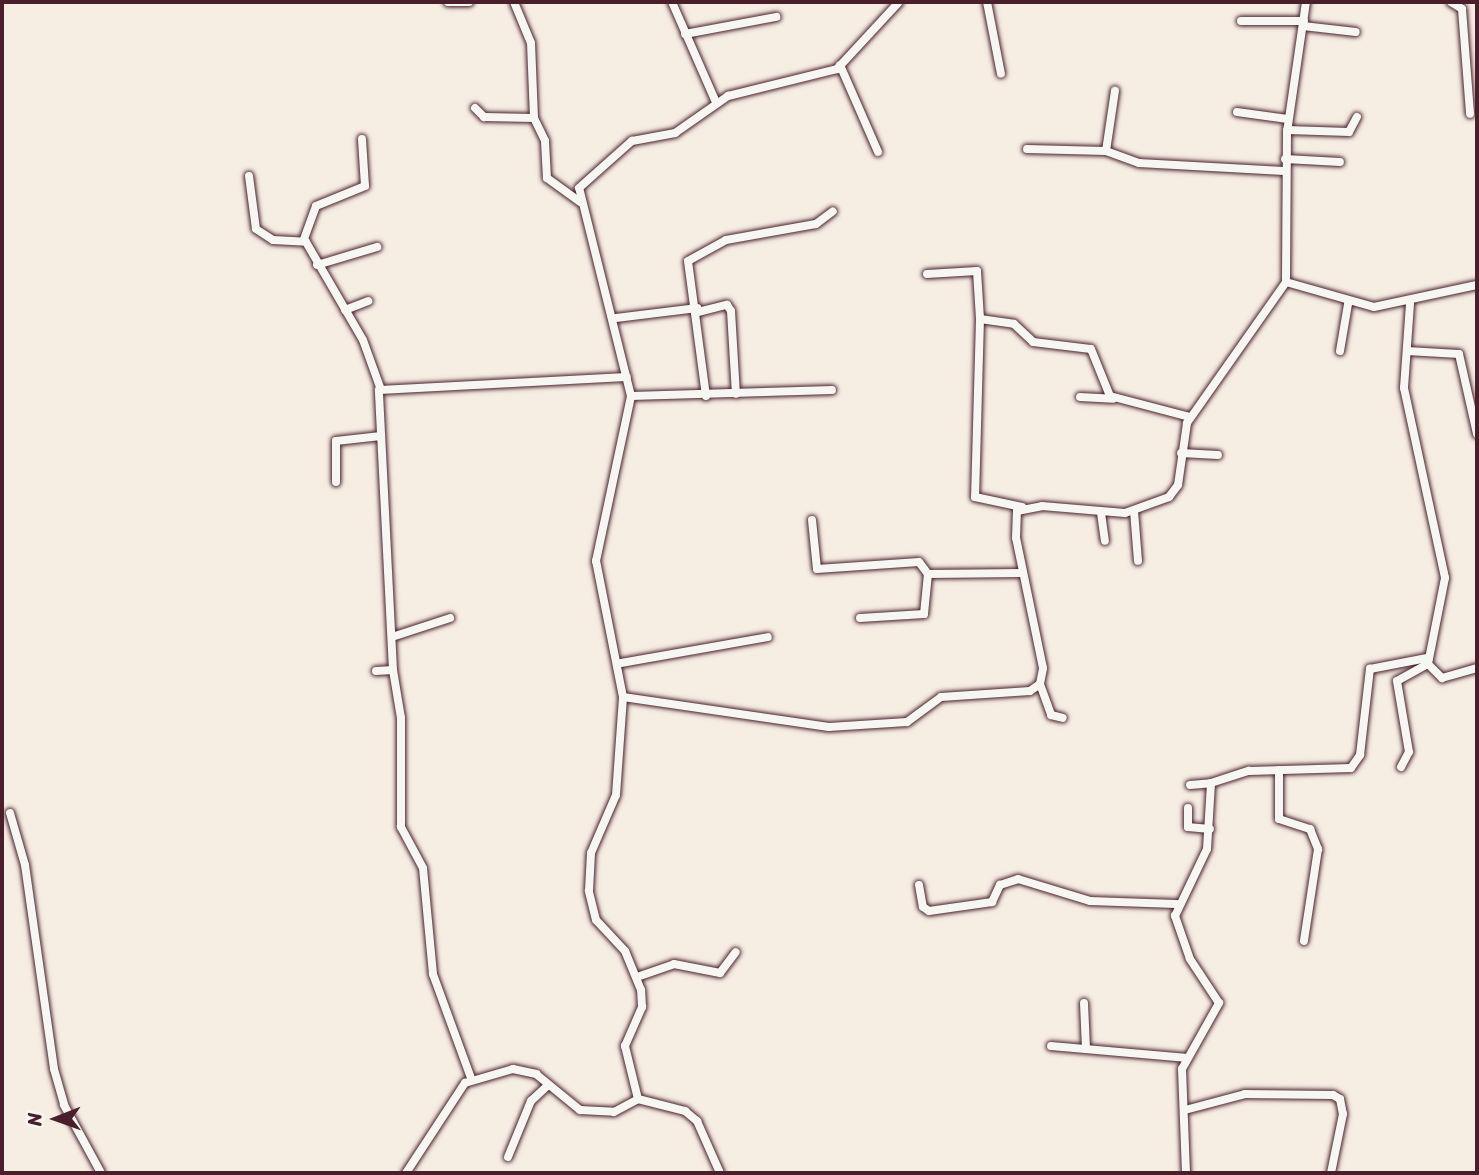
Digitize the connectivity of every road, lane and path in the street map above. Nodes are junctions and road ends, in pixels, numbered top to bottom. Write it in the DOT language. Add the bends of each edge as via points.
graph roads {
  1 [pos="447,2"];
  2 [pos="469,2"];
  3 [pos="514,2"];
  4 [pos="672,2"];
  5 [pos="899,2"];
  6 [pos="987,2"];
  7 [pos="1306,2"];
  8 [pos="1458,3"];
  9 [pos="776,17"];
  10 [pos="1241,21"];
  11 [pos="1303,23"];
  12 [pos="1356,32"];
  13 [pos="685,34"];
  14 [pos="840,65"];
  15 [pos="1001,74"];
  16 [pos="1115,92"];
  17 [pos="716,102"];
  18 [pos="475,108"];
  19 [pos="1237,112"];
  20 [pos="1470,114"];
  21 [pos="1357,117"];
  22 [pos="534,118"];
  23 [pos="1288,119"];
  24 [pos="1287,130"];
  25 [pos="362,139"];
  26 [pos="1027,149"];
  27 [pos="1106,151"];
  28 [pos="878,152"];
  29 [pos="1285,159"];
  30 [pos="1340,162"];
  31 [pos="1284,171"];
  32 [pos="249,176"];
  33 [pos="580,202"];
  34 [pos="833,211"];
  35 [pos="304,239"];
  36 [pos="377,247"];
  37 [pos="317,265"];
  38 [pos="927,274"];
  39 [pos="1286,282"];
  40 [pos="1477,285"];
  41 [pos="368,300"];
  42 [pos="1348,303"];
  43 [pos="1409,304"];
  44 [pos="345,310"];
  45 [pos="697,310"];
  46 [pos="616,318"];
  47 [pos="980,319"];
  48 [pos="1407,351"];
  49 [pos="1340,352"];
  50 [pos="627,377"];
  51 [pos="380,387"];
  52 [pos="832,390"];
  53 [pos="736,394"];
  54 [pos="631,396"];
  55 [pos="706,396"];
  56 [pos="1080,397"];
  57 [pos="1116,399"];
  58 [pos="1190,417"];
  59 [pos="1477,434"];
  60 [pos="380,436"];
  61 [pos="1181,453"];
  62 [pos="1218,455"];
  63 [pos="336,482"];
  64 [pos="1022,508"];
  65 [pos="1134,511"];
  66 [pos="1101,513"];
  67 [pos="812,520"];
  68 [pos="1105,541"];
  69 [pos="1138,561"];
  70 [pos="1023,573"];
  71 [pos="928,574"];
  72 [pos="450,618"];
  73 [pos="860,618"];
  74 [pos="395,636"];
  75 [pos="768,637"];
  76 [pos="1427,661"];
  77 [pos="621,663"];
  78 [pos="1477,668"];
  79 [pos="393,670"];
  80 [pos="376,671"];
  81 [pos="1040,684"];
  82 [pos="623,697"];
  83 [pos="1063,718"];
  84 [pos="1401,767"];
  85 [pos="1279,770"];
  86 [pos="1211,783"];
  87 [pos="1190,785"];
  88 [pos="1188,808"];
  89 [pos="10,813"];
  90 [pos="1210,829"];
  91 [pos="919,885"];
  92 [pos="1176,904"];
  93 [pos="1304,941"];
  94 [pos="736,952"];
  95 [pos="637,976"];
  96 [pos="1084,1003"];
  97 [pos="1051,1045"];
  98 [pos="1086,1049"];
  99 [pos="1187,1058"];
  100 [pos="471,1078"];
  101 [pos="548,1085"];
  102 [pos="638,1099"];
  103 [pos="1185,1110"];
  104 [pos="508,1157"];
  105 [pos="101,1173"];
  106 [pos="406,1173"];
  107 [pos="720,1173"];
  108 [pos="1186,1173"];
  109 [pos="1331,1173"];
  1 -- 2 [label="street"];
  3 -- 22 [label="street" via="531,43"];
  4 -- 13 [label="street"];
  5 -- 14 [label="street"];
  6 -- 15 [label="street"];
  7 -- 11 [label="street"];
  8 -- 20 [label="street"];
  9 -- 13 [label="street"];
  10 -- 11 [label="street"];
  11 -- 12 [label="street"];
  11 -- 23 [label="street"];
  13 -- 17 [label="street"];
  14 -- 17 [label="street"];
  14 -- 28 [label="street"];
  16 -- 27 [label="street"];
  17 -- 33 [label="street" via="675,133 632,141 609,157 583,179"];
  18 -- 22 [label="street" via="484,117"];
  19 -- 23 [label="street"];
  21 -- 24 [label="street" via="1349,132"];
  22 -- 33 [label="street" via="545,141 547,178"];
  23 -- 24 [label="street"];
  24 -- 29 [label="street"];
  25 -- 35 [label="street" via="365,186 316,206"];
  26 -- 27 [label="street"];
  27 -- 31 [label="street" via="1139,163"];
  29 -- 30 [label="street"];
  29 -- 31 [label="street"];
  31 -- 39 [label="street"];
  32 -- 35 [label="street" via="256,229 273,240"];
  33 -- 46 [label="street"];
  34 -- 45 [label="street" via="816,224 726,240 692,257 688,264"];
  35 -- 37 [label="street"];
  36 -- 37 [label="street"];
  37 -- 44 [label="street"];
  38 -- 47 [label="street" via="977,271"];
  39 -- 42 [label="street"];
  39 -- 58 [label="street"];
  40 -- 43 [label="street"];
  41 -- 44 [label="street"];
  42 -- 43 [label="street"];
  42 -- 49 [label="street"];
  43 -- 48 [label="street"];
  44 -- 51 [label="street"];
  45 -- 46 [label="street"];
  45 -- 53 [label="street" via="727,305 731,311"];
  45 -- 55 [label="street"];
  46 -- 50 [label="street"];
  47 -- 57 [label="street" via="1014,324 1033,342 1091,349 1100,382"];
  47 -- 64 [label="street" via="975,497"];
  48 -- 59 [label="street" via="1459,348"];
  48 -- 76 [label="street" via="1404,388 1445,578"];
  50 -- 51 [label="street"];
  50 -- 54 [label="street"];
  51 -- 60 [label="street"];
  52 -- 53 [label="street"];
  53 -- 55 [label="street"];
  54 -- 55 [label="street"];
  54 -- 77 [label="street" via="596,561"];
  56 -- 57 [label="street"];
  57 -- 58 [label="street"];
  58 -- 61 [label="street"];
  60 -- 63 [label="street" via="336,441"];
  60 -- 74 [label="street"];
  61 -- 62 [label="street"];
  61 -- 65 [label="street" via="1172,494"];
  64 -- 66 [label="street"];
  64 -- 70 [label="street" via="1016,527"];
  65 -- 66 [label="street"];
  65 -- 69 [label="street"];
  66 -- 68 [label="street"];
  67 -- 71 [label="street" via="817,569 919,562"];
  70 -- 71 [label="street"];
  70 -- 81 [label="street" via="1043,668"];
  71 -- 73 [label="street" via="924,614"];
  72 -- 74 [label="street"];
  74 -- 79 [label="street"];
  75 -- 77 [label="street"];
  76 -- 78 [label="street" via="1442,678"];
  76 -- 84 [label="street" via="1397,681 1409,752"];
  76 -- 85 [label="street" via="1370,669 1360,755 1352,768"];
  77 -- 82 [label="street"];
  79 -- 80 [label="street"];
  79 -- 100 [label="street" via="402,727 401,827 423,868 433,974"];
  81 -- 82 [label="street" via="1021,693 932,699 907,722 829,727"];
  81 -- 83 [label="street" via="1051,715"];
  82 -- 95 [label="street" via="616,795 591,853 589,904"];
  85 -- 86 [label="street" via="1222,775"];
  85 -- 93 [label="street" via="1279,819 1310,830 1318,849"];
  86 -- 87 [label="street"];
  86 -- 90 [label="street"];
  88 -- 90 [label="street" via="1188,827"];
  89 -- 105 [label="street" via="24,865 54,1069 64,1105"];
  90 -- 92 [label="street" via="1207,849"];
  91 -- 92 [label="street" via="923,907 929,911 992,902 1000,885 1018,879 1090,901"];
  92 -- 99 [label="street" via="1181,941 1219,1003"];
  94 -- 95 [label="street" via="720,973 674,964"];
  95 -- 102 [label="street" via="642,1007 624,1058"];
  96 -- 98 [label="street"];
  97 -- 98 [label="street"];
  98 -- 99 [label="street"];
  99 -- 103 [label="street"];
  100 -- 101 [label="street" via="513,1069 536,1074"];
  100 -- 106 [label="street"];
  101 -- 102 [label="street" via="569,1105 596,1113 622,1110"];
  101 -- 104 [label="street" via="531,1101"];
  102 -- 107 [label="street" via="692,1115"];
  103 -- 108 [label="street"];
  103 -- 109 [label="street" via="1245,1094 1340,1099 1343,1114"];
}
